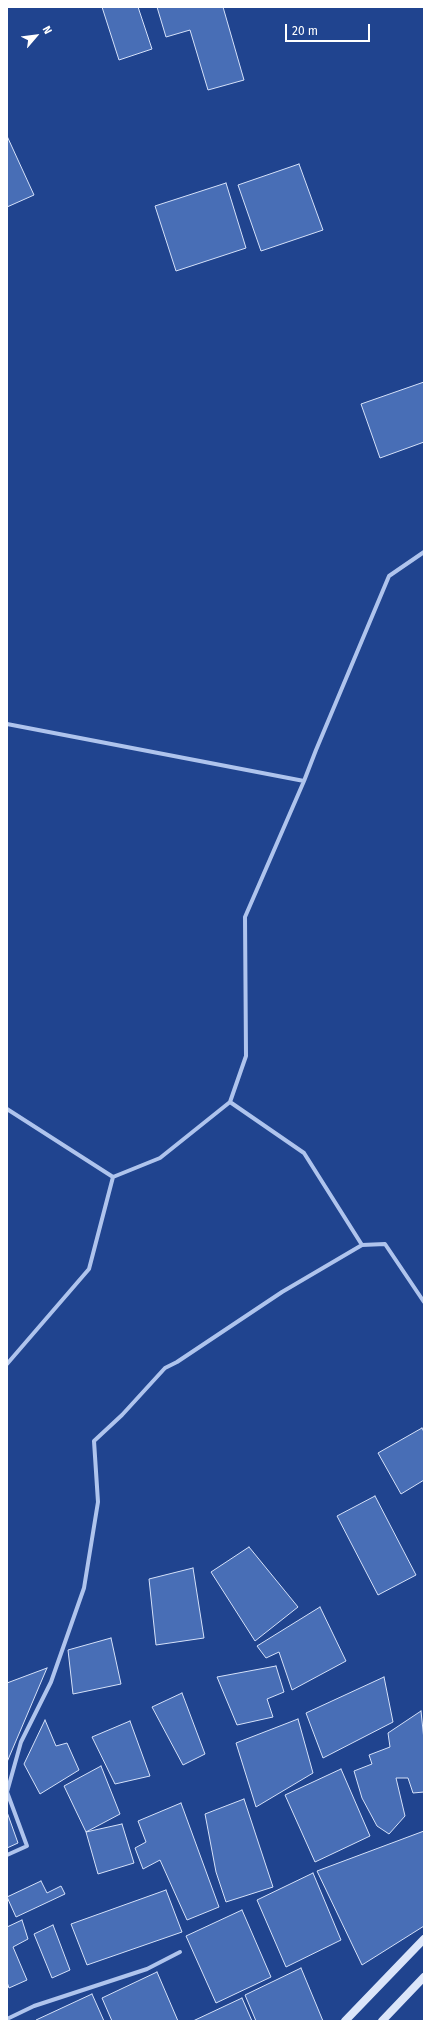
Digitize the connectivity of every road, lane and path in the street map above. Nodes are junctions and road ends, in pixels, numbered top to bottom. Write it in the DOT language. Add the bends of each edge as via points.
graph roads {
  1 [pos="424,552"];
  2 [pos="7,724"];
  3 [pos="304,781"];
  4 [pos="230,1102"];
  5 [pos="7,1109"];
  6 [pos="113,1177"];
  7 [pos="362,1245"];
  8 [pos="424,1302"];
  9 [pos="7,1364"];
  10 [pos="7,1792"];
  11 [pos="7,1855"];
  12 [pos="424,1940"];
  13 [pos="180,1952"];
  14 [pos="424,1977"];
  15 [pos="7,2019"];
  16 [pos="345,2021"];
  17 [pos="382,2021"];
  1 -- 3 [label="street" via="389,576"];
  2 -- 3 [label="street"];
  3 -- 4 [label="street" via="245,917 246,1056"];
  4 -- 6 [label="street" via="160,1158"];
  4 -- 7 [label="street" via="304,1153"];
  5 -- 6 [label="street"];
  6 -- 9 [label="street" via="89,1269"];
  7 -- 8 [label="street" via="385,1244"];
  7 -- 10 [label="street" via="282,1292 165,1368 94,1441 98,1502 84,1588 51,1682 21,1742"];
  10 -- 11 [label="street" via="27,1846"];
  12 -- 16 [label="street"];
  13 -- 15 [label="street" via="146,1969 34,2006"];
  14 -- 17 [label="street"];
}
